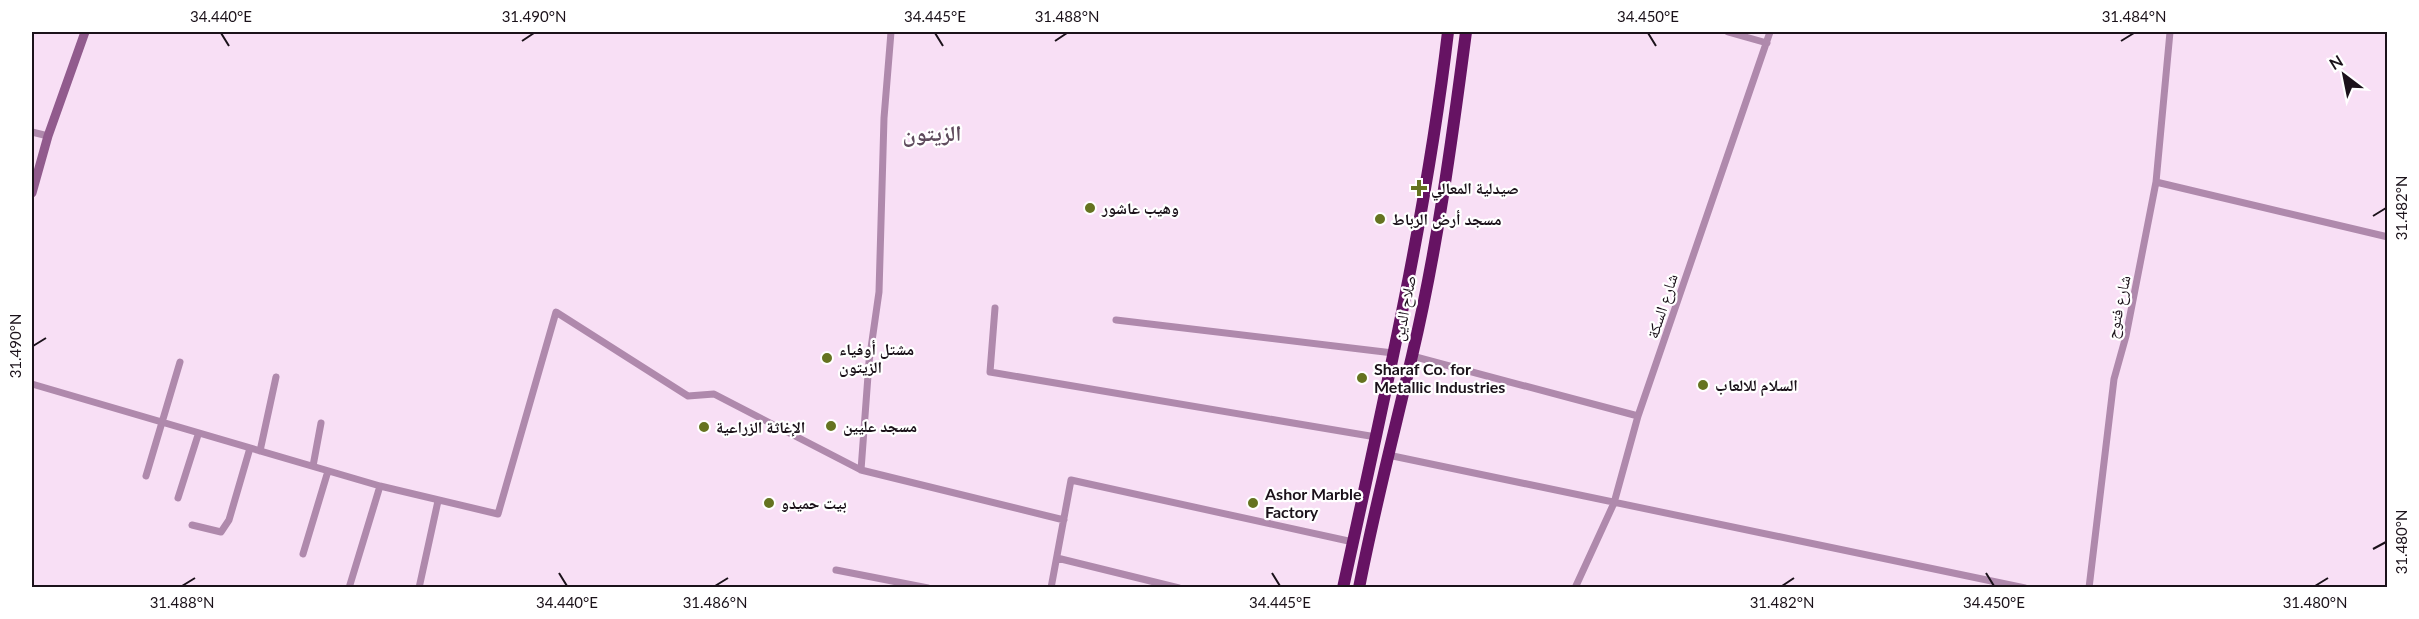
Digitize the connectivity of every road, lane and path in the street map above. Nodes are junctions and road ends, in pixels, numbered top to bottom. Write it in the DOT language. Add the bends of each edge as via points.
graph roads {
  1 [pos="85,32"];
  2 [pos="891,32"];
  3 [pos="1448,32"];
  4 [pos="1466,32"];
  5 [pos="1728,32"];
  6 [pos="1770,32"];
  7 [pos="2170,32"];
  8 [pos="1767,43"];
  9 [pos="32,132"];
  10 [pos="48,136"];
  11 [pos="2156,182"];
  12 [pos="32,193"];
  13 [pos="2388,237"];
  14 [pos="995,308"];
  15 [pos="1116,320"];
  16 [pos="1393,353"];
  17 [pos="1412,356"];
  18 [pos="180,362"];
  19 [pos="276,377"];
  20 [pos="32,384"];
  21 [pos="1638,416"];
  22 [pos="321,423"];
  23 [pos="163,424"];
  24 [pos="198,435"];
  25 [pos="1376,437"];
  26 [pos="250,448"];
  27 [pos="260,451"];
  28 [pos="1388,455"];
  29 [pos="313,466"];
  30 [pos="861,470"];
  31 [pos="328,471"];
  32 [pos="146,476"];
  33 [pos="380,486"];
  34 [pos="178,498"];
  35 [pos="438,501"];
  36 [pos="1614,503"];
  37 [pos="1064,520"];
  38 [pos="192,525"];
  39 [pos="1353,542"];
  40 [pos="303,554"];
  41 [pos="1057,558"];
  42 [pos="836,570"];
  43 [pos="349,588"];
  44 [pos="419,588"];
  45 [pos="928,588"];
  46 [pos="1051,588"];
  47 [pos="1179,588"];
  48 [pos="1343,588"];
  49 [pos="1359,588"];
  50 [pos="1575,588"];
  51 [pos="2025,588"];
  52 [pos="2089,588"];
  1 -- 10 [label="street"];
  2 -- 30 [label="street" via="884,118 879,292"];
  3 -- 16 [label="highway, صلاح الدين" via="1436,133"];
  4 -- 17 [label="highway, صلاح الدين"];
  5 -- 8 [label="street"];
  6 -- 8 [label="street, شارع السكة"];
  7 -- 11 [label="street, شارع فتوح"];
  8 -- 21 [label="street, شارع السكة"];
  9 -- 10 [label="street"];
  10 -- 12 [label="street"];
  11 -- 13 [label="street"];
  11 -- 52 [label="street, شارع فتوح" via="2114,379"];
  14 -- 25 [label="street" via="990,372"];
  15 -- 16 [label="street"];
  16 -- 25 [label="highway, صلاح الدين"];
  17 -- 21 [label="street"];
  17 -- 28 [label="highway, صلاح الدين"];
  18 -- 23 [label="street"];
  19 -- 27 [label="street"];
  20 -- 23 [label="street"];
  21 -- 36 [label="street, شارع السكة"];
  22 -- 29 [label="street"];
  23 -- 24 [label="street"];
  23 -- 32 [label="street"];
  24 -- 26 [label="street"];
  24 -- 34 [label="street"];
  25 -- 39 [label="highway, صلاح الدين"];
  26 -- 27 [label="street"];
  26 -- 38 [label="street" via="229,520 221,532"];
  27 -- 29 [label="street"];
  28 -- 36 [label="street"];
  28 -- 49 [label="highway, صلاح الدين"];
  29 -- 31 [label="street"];
  30 -- 35 [label="street" via="714,394 688,396 556,312 498,514"];
  30 -- 37 [label="street"];
  31 -- 33 [label="street"];
  31 -- 40 [label="street"];
  33 -- 35 [label="street"];
  33 -- 43 [label="street"];
  35 -- 44 [label="street"];
  36 -- 50 [label="street, شارع السكة"];
  36 -- 51 [label="street"];
  37 -- 39 [label="street" via="1071,480"];
  37 -- 41 [label="street"];
  39 -- 48 [label="highway, صلاح الدين"];
  41 -- 46 [label="street"];
  41 -- 47 [label="street"];
  42 -- 45 [label="street"];
}
